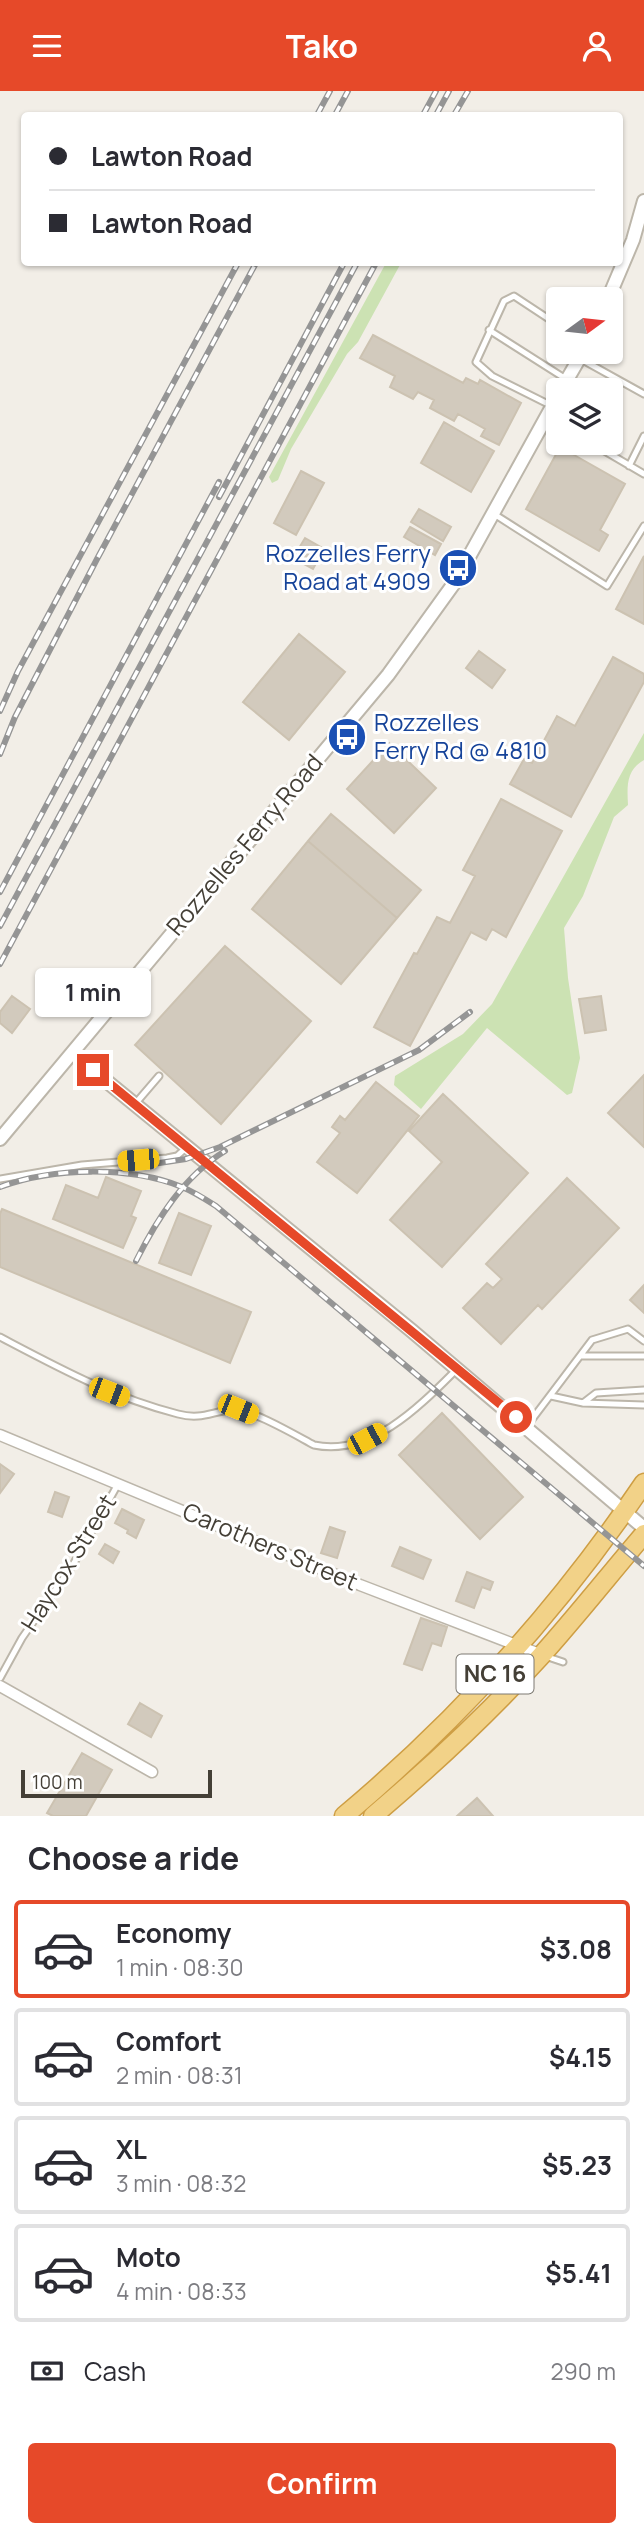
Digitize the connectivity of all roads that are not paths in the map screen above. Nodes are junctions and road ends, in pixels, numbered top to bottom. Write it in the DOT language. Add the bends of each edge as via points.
graph roads {
  1 [pos="644,201"];
  2 [pos="644,228"];
  3 [pos="633,240"];
  4 [pos="623,264"];
  5 [pos="622,266"];
  6 [pos="613,287"];
  7 [pos="546,317"];
  8 [pos="489,330"];
  9 [pos="596,364"];
  10 [pos="554,378"];
  11 [pos="644,394"];
  12 [pos="546,405"];
  13 [pos="546,424"];
  14 [pos="644,436"];
  15 [pos="612,455"];
  16 [pos="629,465"];
  17 [pos="644,474"];
  18 [pos="493,513"];
  19 [pos="644,526"];
  20 [pos="72,1053"];
  21 [pos="159,1076"];
  22 [pos="135,1104"];
  23 [pos="0,1139"];
  24 [pos="187,1147"];
  25 [pos="0,1179"];
  26 [pos="0,1337"];
  27 [pos="644,1341"];
  28 [pos="580,1356"];
  29 [pos="644,1356"];
  30 [pos="458,1369"];
  31 [pos="644,1390"];
  32 [pos="551,1396"];
  33 [pos="583,1403"];
  34 [pos="644,1405"];
  35 [pos="527,1426"];
  36 [pos="0,1435"];
  37 [pos="644,1483"];
  38 [pos="118,1484"];
  39 [pos="625,1512"];
  40 [pos="644,1528"];
  41 [pos="644,1534"];
  42 [pos="519,1647"];
  43 [pos="542,1655"];
  44 [pos="563,1663"];
  45 [pos="0,1678"];
  46 [pos="0,1686"];
  47 [pos="152,1772"];
  48 [pos="344,1816"];
  49 [pos="373,1816"];
  1 -- 3 [label="street"];
  2 -- 3 [label="street"];
  3 -- 4 [label="street"];
  5 -- 6 [label="street"];
  7 -- 8 [label="lane" via="514,296 504,301"];
  8 -- 10 [label="lane"];
  8 -- 12 [label="lane" via="476,362"];
  9 -- 11 [label="lane"];
  13 -- 18 [label="street, Rozzelles Ferry Road"];
  14 -- 16 [label="lane"];
  15 -- 16 [label="lane"];
  16 -- 17 [label="lane"];
  18 -- 19 [label="lane" via="607,586"];
  18 -- 20 [label="street, Rozzelles Ferry Road" via="454,582 388,675"];
  20 -- 22 [label="street"];
  20 -- 23 [label="street, Rozzelles Ferry Road"];
  21 -- 22 [label="lane"];
  22 -- 24 [label="street"];
  24 -- 25 [label="lane" via="167,1158 82,1165"];
  24 -- 30 [label="street"];
  26 -- 30 [label="lane" via="125,1398 181,1416 206,1417 238,1409 326,1447 367,1439 399,1422"];
  27 -- 28 [label="lane" via="628,1329 592,1340"];
  28 -- 29 [label="lane"];
  28 -- 32 [label="lane"];
  30 -- 35 [label="street"];
  31 -- 33 [label="lane" via="596,1393"];
  32 -- 33 [label="lane"];
  32 -- 35 [label="lane"];
  33 -- 34 [label="lane"];
  35 -- 39 [label="street"];
  36 -- 38 [label="street, Carothers Street"];
  37 -- 39 [label="highway, NC 16"];
  38 -- 42 [label="street, Carothers Street"];
  38 -- 45 [label="lane, Haycox Street" via="75,1563"];
  39 -- 40 [label="street"];
  39 -- 42 [label="highway, NC 16"];
  41 -- 43 [label="highway, NC 16"];
  42 -- 43 [label="street, Carothers Street"];
  42 -- 48 [label="highway, NC 16" via="433,1737"];
  43 -- 44 [label="lane"];
  43 -- 49 [label="highway, NC 16" via="456,1743"];
  46 -- 47 [label="street"];
}
